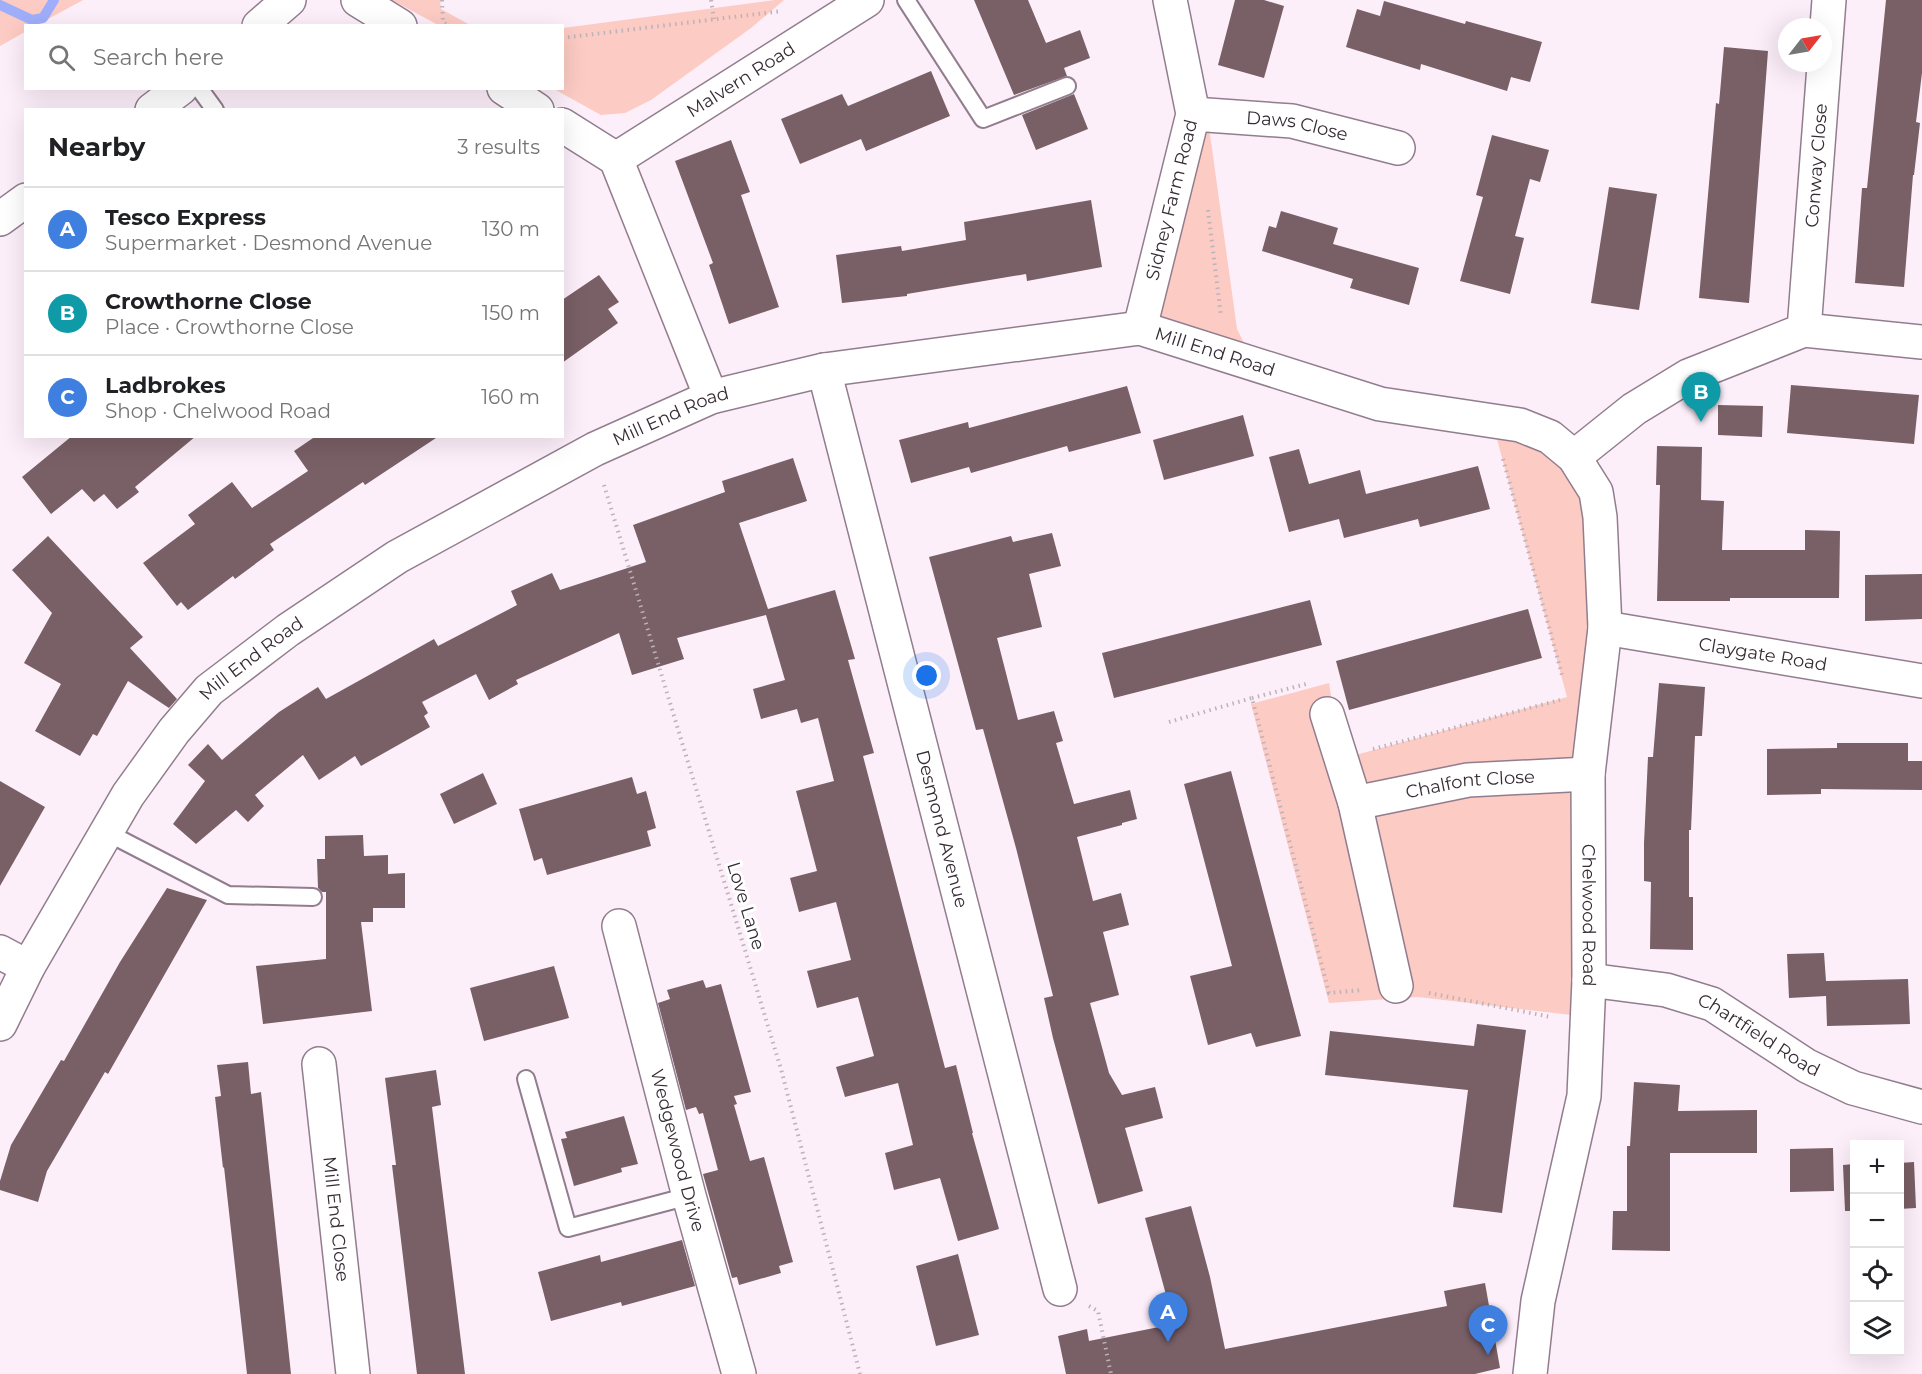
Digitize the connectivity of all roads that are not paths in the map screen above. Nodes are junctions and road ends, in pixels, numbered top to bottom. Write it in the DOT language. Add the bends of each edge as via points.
graph roads {
  1 [pos="289,0"];
  2 [pos="358,0"];
  3 [pos="867,0"];
  4 [pos="906,0"];
  5 [pos="1170,0"];
  6 [pos="1828,0"];
  7 [pos="261,24"];
  8 [pos="397,24"];
  9 [pos="1067,86"];
  10 [pos="178,90"];
  11 [pos="200,90"];
  12 [pos="507,90"];
  13 [pos="155,108"];
  14 [pos="214,108"];
  15 [pos="534,108"];
  16 [pos="1193,114"];
  17 [pos="564,127"];
  18 [pos="1398,148"];
  19 [pos="616,159"];
  20 [pos="24,201"];
  21 [pos="0,219"];
  22 [pos="1140,328"];
  23 [pos="1804,330"];
  24 [pos="1922,342"];
  25 [pos="824,370"];
  26 [pos="711,397"];
  27 [pos="1574,457"];
  28 [pos="1605,628"];
  29 [pos="1922,681"];
  30 [pos="1327,714"];
  31 [pos="1588,774"];
  32 [pos="1355,803"];
  33 [pos="106,832"];
  34 [pos="313,897"];
  35 [pos="619,926"];
  36 [pos="0,952"];
  37 [pos="28,967"];
  38 [pos="1589,980"];
  39 [pos="1396,986"];
  40 [pos="0,1024"];
  41 [pos="319,1064"];
  42 [pos="526,1079"];
  43 [pos="1922,1107"];
  44 [pos="689,1196"];
  45 [pos="1060,1289"];
  46 [pos="353,1374"];
  47 [pos="739,1374"];
  48 [pos="1530,1374"];
  1 -- 7 [label="street"];
  2 -- 8 [label="street"];
  3 -- 19 [label="street, Malvern Road"];
  4 -- 9 [label="lane" via="983,119"];
  5 -- 16 [label="street, Sidney Farm Road"];
  6 -- 23 [label="street, Conway Close"];
  10 -- 13 [label="street"];
  11 -- 14 [label="lane"];
  12 -- 15 [label="street"];
  16 -- 18 [label="street, Daws Close" via="1292,121"];
  16 -- 22 [label="street, Sidney Farm Road"];
  17 -- 19 [label="street"];
  19 -- 26 [label="street"];
  20 -- 21 [label="street"];
  22 -- 25 [label="street, Mill End Road"];
  22 -- 27 [label="street, Mill End Road" via="1380,404 1520,425 1551,437"];
  23 -- 24 [label="street"];
  23 -- 27 [label="street" via="1688,376 1634,409"];
  25 -- 26 [label="street, Mill End Road"];
  25 -- 45 [label="street, Desmond Avenue"];
  26 -- 33 [label="street, Mill End Road" via="595,449 397,557 288,630 209,690 174,731"];
  27 -- 28 [label="street, Chelwood Road" via="1596,492"];
  28 -- 29 [label="street, Claygate Road"];
  28 -- 31 [label="street, Chelwood Road"];
  30 -- 32 [label="street"];
  31 -- 32 [label="street, Chalfont Close" via="1468,780"];
  31 -- 38 [label="street, Chelwood Road"];
  32 -- 39 [label="street"];
  33 -- 34 [label="lane" via="228,895"];
  33 -- 37 [label="street, Mill End Road"];
  35 -- 44 [label="street, Wedgewood Drive"];
  36 -- 37 [label="street"];
  37 -- 40 [label="street, Mill End Road"];
  38 -- 43 [label="street, Chartfield Road" via="1666,990 1712,1004 1807,1066 1852,1088"];
  38 -- 48 [label="street, Chelwood Road" via="1584,1096 1538,1301"];
  41 -- 46 [label="street, Mill End Close"];
  42 -- 44 [label="lane" via="568,1228"];
  44 -- 47 [label="street, Wedgewood Drive"];
}
